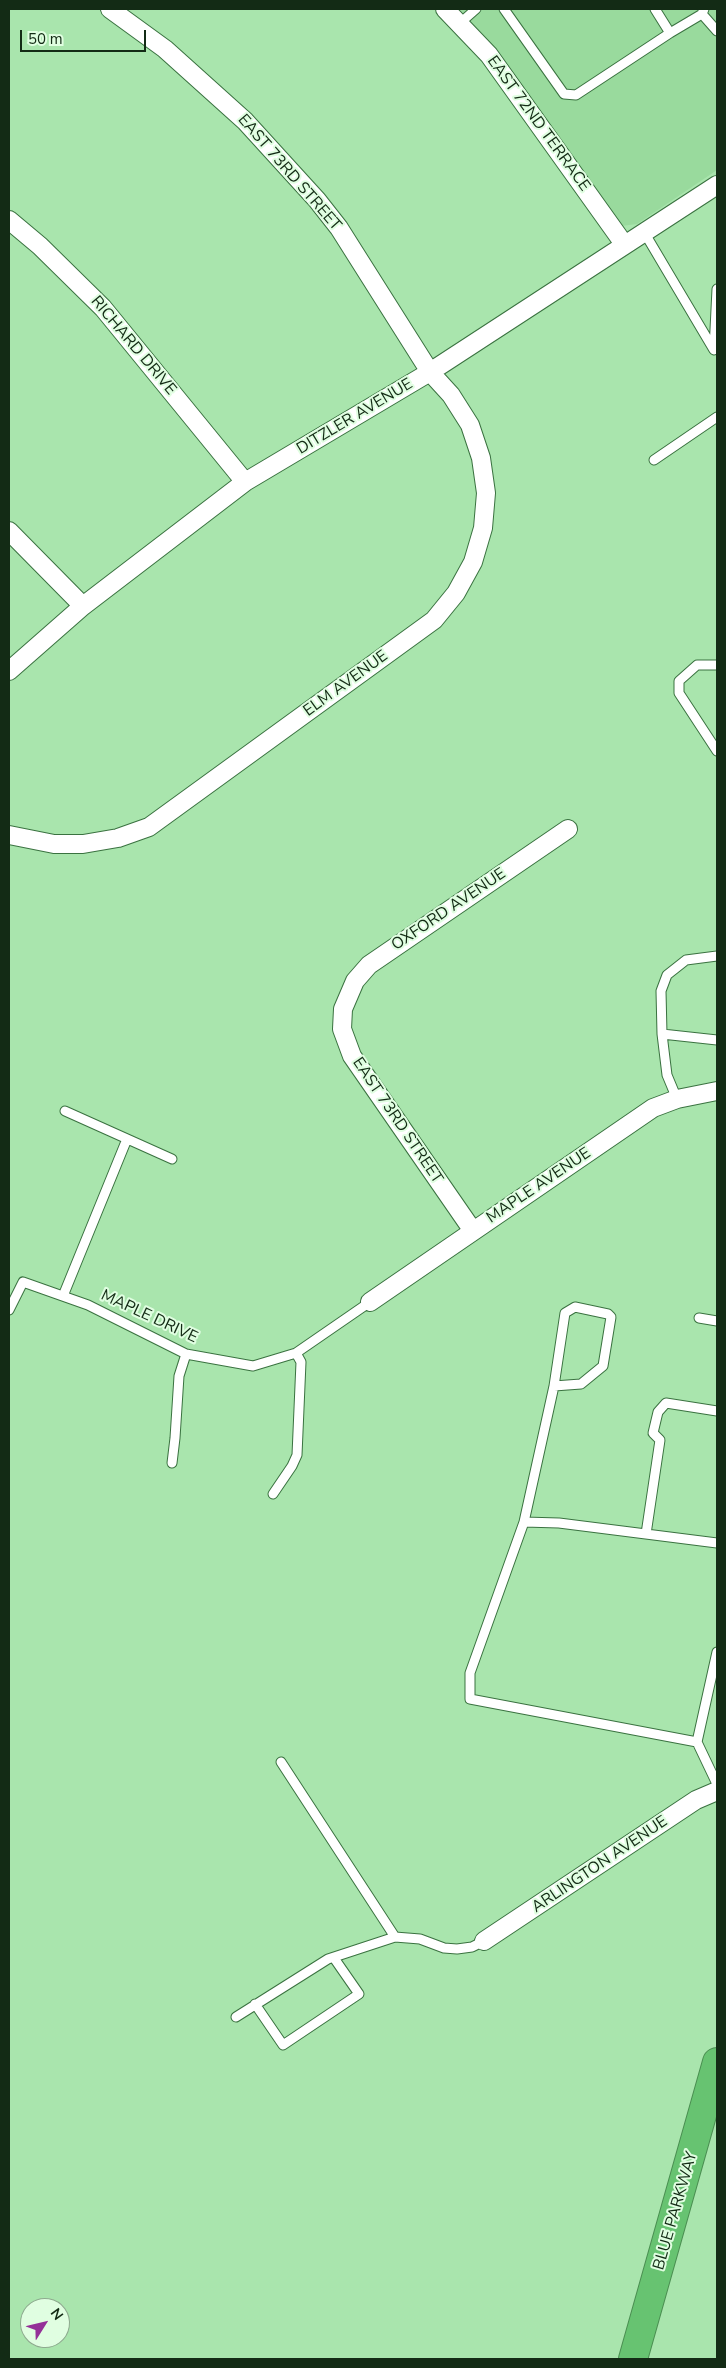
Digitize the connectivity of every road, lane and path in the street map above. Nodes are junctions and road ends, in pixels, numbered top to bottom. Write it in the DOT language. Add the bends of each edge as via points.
graph roads {
  1 [pos="110,9"];
  2 [pos="445,9"];
  3 [pos="476,9"];
  4 [pos="504,9"];
  5 [pos="655,9"];
  6 [pos="703,11"];
  7 [pos="460,24"];
  8 [pos="717,32"];
  9 [pos="670,33"];
  10 [pos="717,185"];
  11 [pos="9,220"];
  12 [pos="644,232"];
  13 [pos="624,244"];
  14 [pos="717,289"];
  15 [pos="715,353"];
  16 [pos="430,372"];
  17 [pos="717,417"];
  18 [pos="654,460"];
  19 [pos="246,482"];
  20 [pos="9,531"];
  21 [pos="83,606"];
  22 [pos="717,664"];
  23 [pos="9,670"];
  24 [pos="717,751"];
  25 [pos="568,829"];
  26 [pos="9,835"];
  27 [pos="717,956"];
  28 [pos="345,1004"];
  29 [pos="662,1034"];
  30 [pos="717,1040"];
  31 [pos="717,1090"];
  32 [pos="677,1099"];
  33 [pos="64,1111"];
  34 [pos="127,1139"];
  35 [pos="172,1159"];
  36 [pos="473,1231"];
  37 [pos="62,1296"];
  38 [pos="370,1302"];
  39 [pos="9,1310"];
  40 [pos="699,1318"];
  41 [pos="717,1321"];
  42 [pos="296,1353"];
  43 [pos="186,1354"];
  44 [pos="554,1386"];
  45 [pos="717,1411"];
  46 [pos="172,1463"];
  47 [pos="273,1494"];
  48 [pos="524,1522"];
  49 [pos="646,1534"];
  50 [pos="717,1543"];
  51 [pos="717,1652"];
  52 [pos="697,1742"];
  53 [pos="281,1762"];
  54 [pos="717,1784"];
  55 [pos="717,1791"];
  56 [pos="395,1938"];
  57 [pos="484,1941"];
  58 [pos="334,1958"];
  59 [pos="255,2004"];
  60 [pos="236,2017"];
  61 [pos="717,2062"];
  62 [pos="633,2359"];
  1 -- 16 [label="street, EAST 73RD STREET" via="165,49 245,121 317,200 339,228"];
  2 -- 7 [label="street, EAST 72ND TERRACE"];
  3 -- 7 [label="lane"];
  4 -- 9 [label="lane" via="564,94 576,95"];
  5 -- 9 [label="lane"];
  6 -- 8 [label="lane"];
  6 -- 9 [label="lane"];
  7 -- 13 [label="street, EAST 72ND TERRACE" via="489,55"];
  10 -- 12 [label="street, DITZLER AVENUE"];
  11 -- 19 [label="street, RICHARD DRIVE" via="103,308"];
  12 -- 13 [label="street, DITZLER AVENUE"];
  12 -- 15 [label="lane"];
  13 -- 16 [label="street, DITZLER AVENUE"];
  14 -- 15 [label="lane"];
  16 -- 19 [label="street, DITZLER AVENUE"];
  16 -- 26 [label="street, ELM AVENUE" via="451,395 470,425 481,458 486,493 483,528 473,562 456,593 434,620 149,827 118,838 83,844 54,844"];
  17 -- 18 [label="lane"];
  19 -- 21 [label="street, DITZLER AVENUE"];
  20 -- 21 [label="street"];
  21 -- 23 [label="street, DITZLER AVENUE"];
  22 -- 24 [label="lane" via="697,665 680,681 678,694"];
  25 -- 28 [label="street, OXFORD AVENUE" via="369,965 355,981"];
  27 -- 29 [label="lane" via="686,960 667,975 661,992"];
  28 -- 36 [label="street, EAST 73RD STREET" via="342,1029 352,1056"];
  29 -- 30 [label="lane"];
  29 -- 32 [label="lane" via="667,1075"];
  31 -- 32 [label="street, MAPLE AVENUE"];
  32 -- 36 [label="street, MAPLE AVENUE" via="654,1108"];
  33 -- 34 [label="lane"];
  34 -- 35 [label="lane"];
  34 -- 37 [label="lane"];
  36 -- 38 [label="street, MAPLE AVENUE"];
  37 -- 39 [label="lane, MAPLE DRIVE" via="23,1282"];
  37 -- 43 [label="lane, MAPLE DRIVE" via="88,1305"];
  38 -- 42 [label="lane, MAPLE DRIVE"];
  40 -- 41 [label="lane"];
  42 -- 43 [label="lane, MAPLE DRIVE" via="253,1366"];
  42 -- 47 [label="lane" via="301,1362 297,1455"];
  43 -- 46 [label="lane" via="179,1376"];
  44 -- 44 [label="lane" via="581,1384 602,1366 612,1317 575,1307 565,1313"];
  44 -- 48 [label="lane"];
  45 -- 49 [label="lane" via="666,1403 658,1412 653,1433 660,1440"];
  48 -- 49 [label="lane" via="560,1523"];
  48 -- 52 [label="lane" via="470,1672 470,1699"];
  49 -- 50 [label="lane"];
  51 -- 52 [label="lane"];
  52 -- 54 [label="lane"];
  53 -- 56 [label="lane"];
  55 -- 57 [label="street, ARLINGTON AVENUE" via="696,1800"];
  56 -- 57 [label="lane" via="420,1939 457,1950"];
  56 -- 58 [label="lane"];
  58 -- 59 [label="lane"];
  58 -- 59 [label="lane" via="359,1994 283,2045"];
  59 -- 60 [label="lane"];
  61 -- 62 [label="highway, BLUE PARKWAY"];
}
